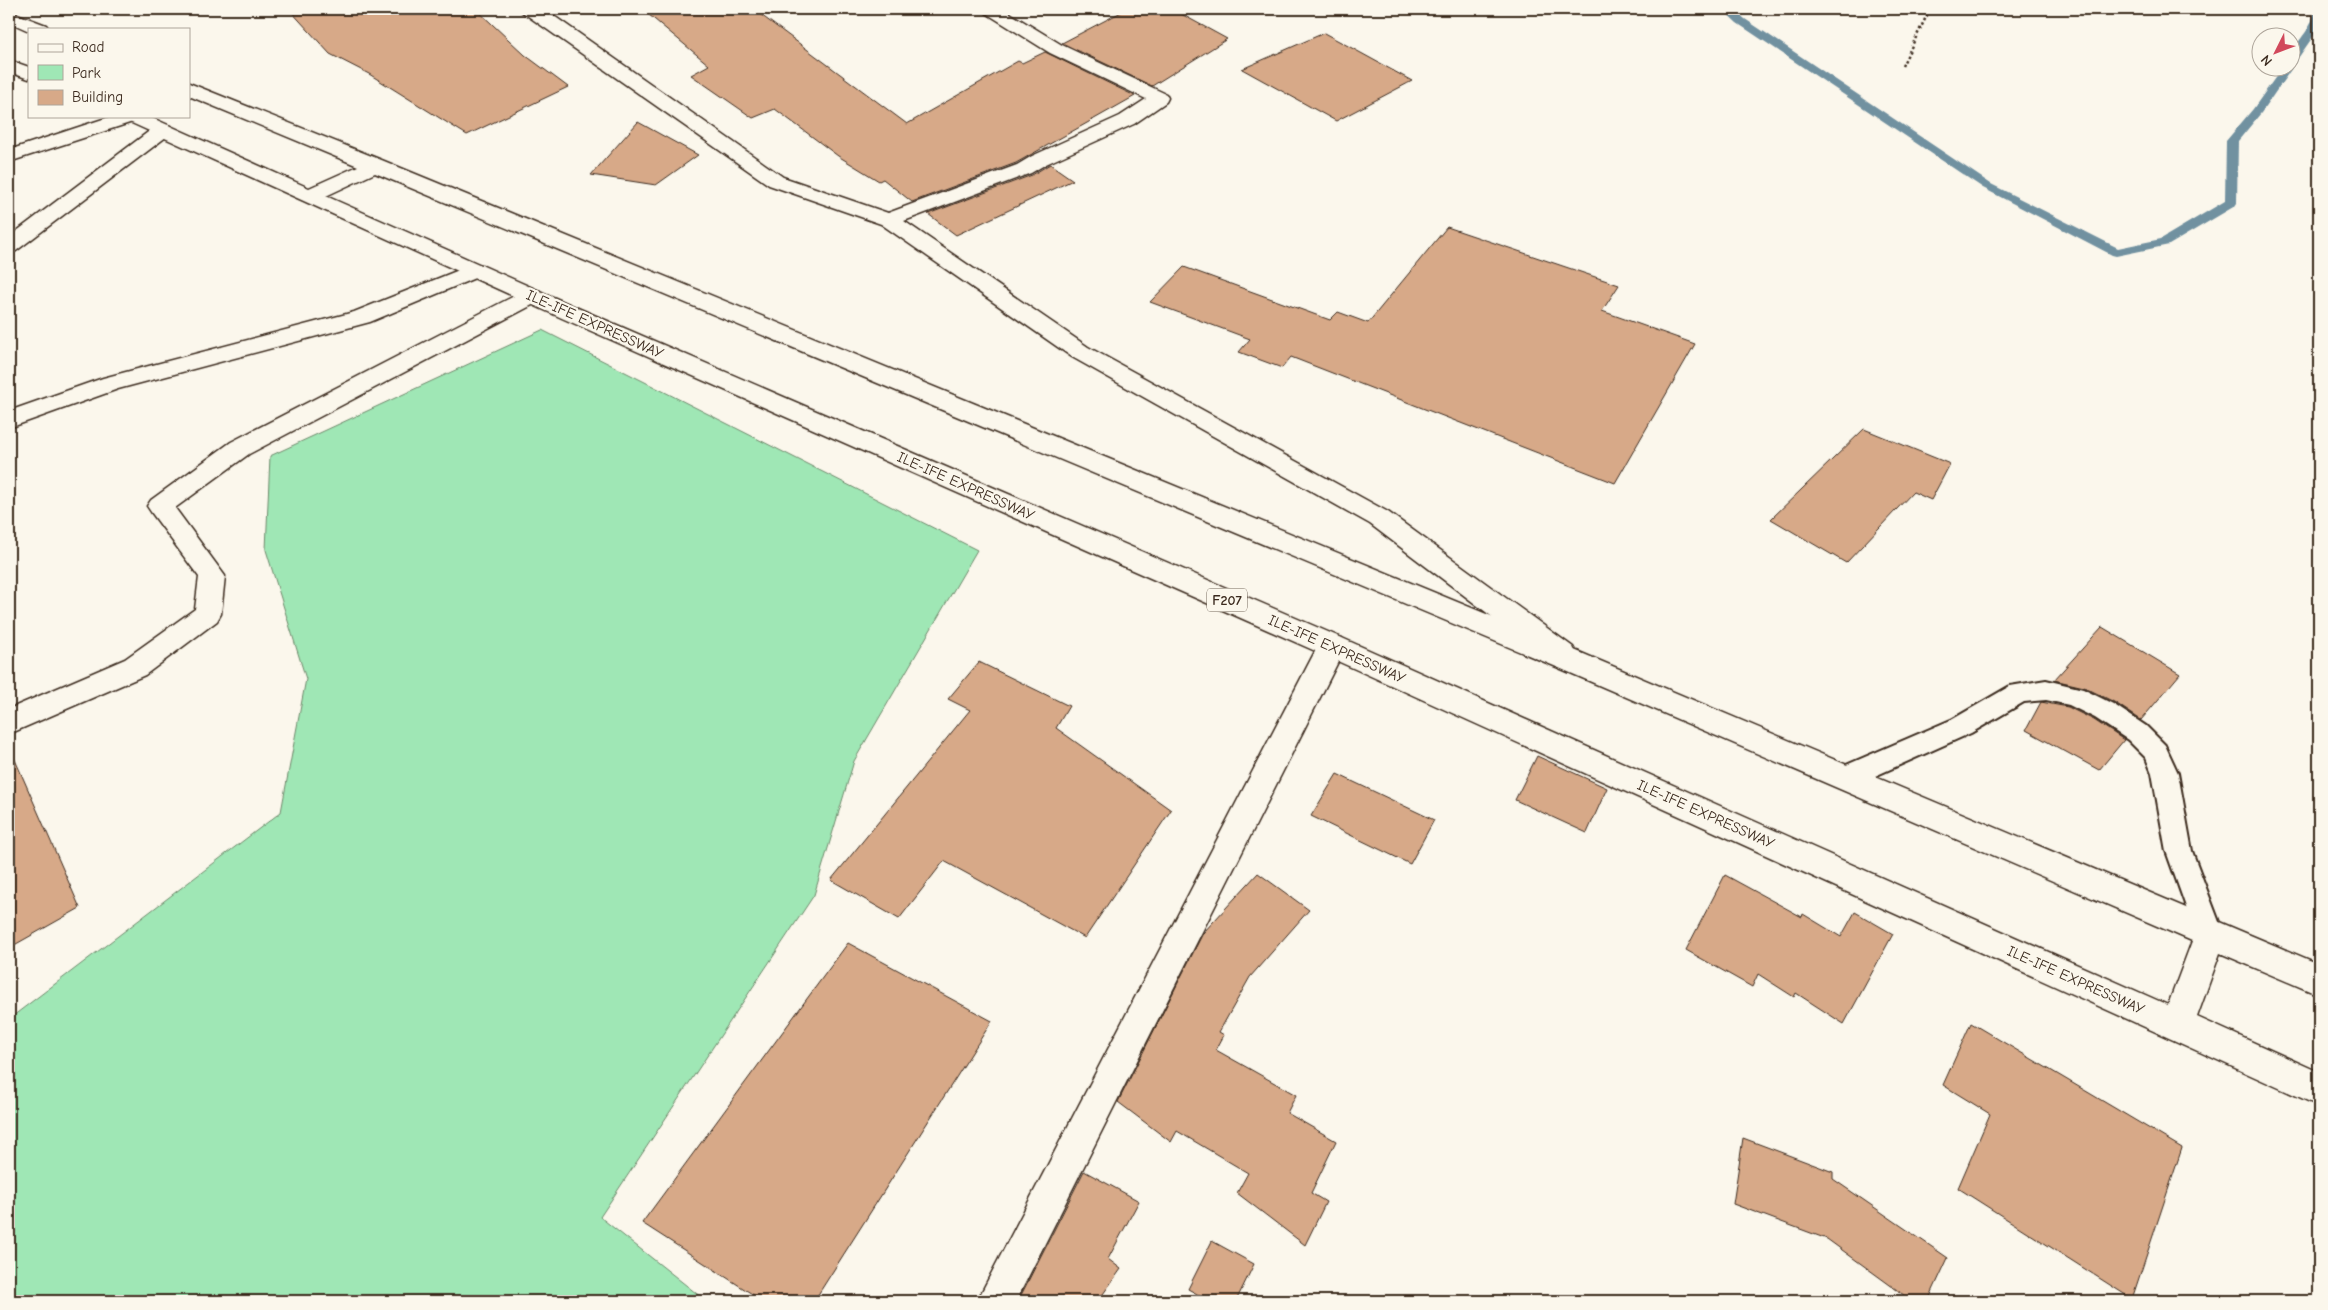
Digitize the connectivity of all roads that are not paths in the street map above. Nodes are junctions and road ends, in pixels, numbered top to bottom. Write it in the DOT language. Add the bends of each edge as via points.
graph roads {
  1 [pos="527,9"];
  2 [pos="1022,9"];
  3 [pos="998,13"];
  4 [pos="9,16"];
  5 [pos="38,28"];
  6 [pos="9,65"];
  7 [pos="28,74"];
  8 [pos="190,89"];
  9 [pos="126,118"];
  10 [pos="136,118"];
  11 [pos="163,130"];
  12 [pos="9,156"];
  13 [pos="377,166"];
  14 [pos="309,196"];
  15 [pos="888,220"];
  16 [pos="9,247"];
  17 [pos="474,270"];
  18 [pos="532,296"];
  19 [pos="9,420"];
  20 [pos="1332,646"];
  21 [pos="1569,660"];
  22 [pos="9,722"];
  23 [pos="1846,777"];
  24 [pos="2210,935"];
  25 [pos="2319,980"];
  26 [pos="2177,1026"];
  27 [pos="2319,1089"];
  28 [pos="996,1301"];
  1 -- 15 [label="main road" via="548,20 776,181"];
  2 -- 3 [label="main road"];
  3 -- 15 [label="main road" via="1056,50 1159,98 1127,120 1024,169"];
  4 -- 5 [label="main road"];
  6 -- 7 [label="main road"];
  8 -- 13 [label="main road"];
  9 -- 12 [label="main road"];
  10 -- 11 [label="main road, ILE-IFE EXPRESSWAY / F207"];
  11 -- 14 [label="main road, ILE-IFE EXPRESSWAY / F207"];
  11 -- 16 [label="main road"];
  13 -- 14 [label="main road"];
  13 -- 21 [label="main road"];
  14 -- 17 [label="main road, ILE-IFE EXPRESSWAY / F207"];
  15 -- 21 [label="main road" via="1080,352 1379,518"];
  17 -- 18 [label="main road, ILE-IFE EXPRESSWAY / F207"];
  17 -- 19 [label="main road" via="362,318 111,383"];
  18 -- 20 [label="main road, ILE-IFE EXPRESSWAY / F207"];
  18 -- 22 [label="main road" via="240,448 160,506 212,576 208,614 135,667"];
  20 -- 26 [label="main road, ILE-IFE EXPRESSWAY / F207"];
  20 -- 28 [label="main road"];
  21 -- 23 [label="main road"];
  23 -- 24 [label="main road"];
  23 -- 24 [label="lane" via="1962,726 2019,693 2046,690 2074,696 2137,733 2156,752 2165,773 2179,850"];
  24 -- 25 [label="main road"];
  24 -- 26 [label="main road"];
  26 -- 27 [label="main road, ILE-IFE EXPRESSWAY / F207"];
}
